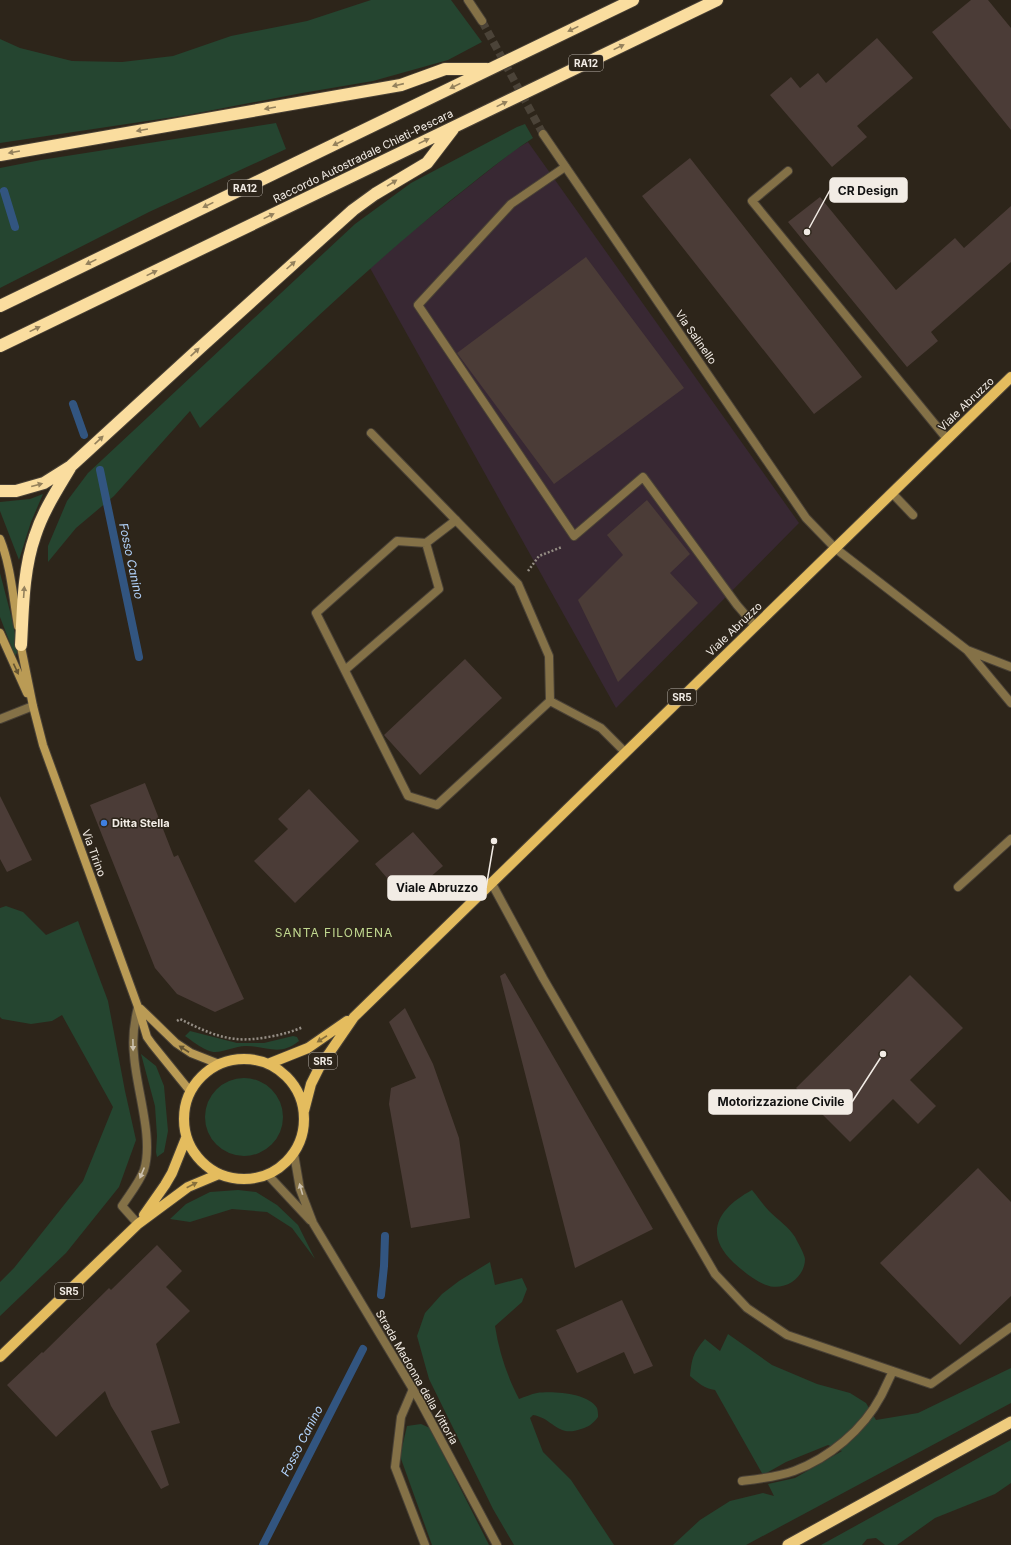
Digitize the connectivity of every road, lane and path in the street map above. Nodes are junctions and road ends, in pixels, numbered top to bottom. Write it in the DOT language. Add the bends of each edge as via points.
graph roads {
  1 [pos="468,0"];
  2 [pos="633,0"];
  3 [pos="717,0"];
  4 [pos="482,21"];
  5 [pos="490,69"];
  6 [pos="455,127"];
  7 [pos="543,134"];
  8 [pos="0,155"];
  9 [pos="565,167"];
  10 [pos="788,171"];
  11 [pos="0,306"];
  12 [pos="0,346"];
  13 [pos="1011,377"];
  14 [pos="371,433"];
  15 [pos="947,439"];
  16 [pos="71,466"];
  17 [pos="0,491"];
  18 [pos="892,493"];
  19 [pos="913,515"];
  20 [pos="456,520"];
  21 [pos="574,536"];
  22 [pos="0,539"];
  23 [pos="426,543"];
  24 [pos="835,548"];
  25 [pos="518,584"];
  26 [pos="755,626"];
  27 [pos="0,633"];
  28 [pos="21,645"];
  29 [pos="967,650"];
  30 [pos="1011,667"];
  31 [pos="345,670"];
  32 [pos="550,701"];
  33 [pos="1011,703"];
  34 [pos="33,706"];
  35 [pos="0,720"];
  36 [pos="625,752"];
  37 [pos="1011,839"];
  38 [pos="491,882"];
  39 [pos="958,887"];
  40 [pos="138,1007"];
  41 [pos="354,1017"];
  42 [pos="309,1024"];
  43 [pos="161,1030"];
  44 [pos="219,1064"];
  45 [pos="268,1064"];
  46 [pos="190,1091"];
  47 [pos="304,1111"];
  48 [pos="186,1138"];
  49 [pos="294,1154"];
  50 [pos="219,1174"];
  51 [pos="268,1174"];
  52 [pos="313,1223"];
  53 [pos="138,1224"];
  54 [pos="1011,1327"];
  55 [pos="0,1357"];
  56 [pos="893,1371"];
  57 [pos="413,1389"];
  58 [pos="1011,1422"];
  59 [pos="742,1481"];
  60 [pos="425,1545"];
  61 [pos="497,1545"];
  62 [pos="788,1545"];
  1 -- 4 [label="street"];
  2 -- 5 [label="highway, Raccordo Autostradale Chieti-Pescara / RA12, one-way"];
  6 -- 3 [label="highway, Raccordo Autostradale Chieti-Pescara / RA12, one-way"];
  5 -- 8 [label="highway, one-way" via="445,69 401,85"];
  5 -- 11 [label="highway, Raccordo Autostradale Chieti-Pescara / RA12, one-way"];
  12 -- 6 [label="highway, Raccordo Autostradale Chieti-Pescara / RA12, one-way"];
  16 -- 6 [label="highway, one-way" via="353,210 427,164"];
  7 -- 9 [label="street, Via Salinello"];
  9 -- 21 [label="street" via="511,204 418,305"];
  9 -- 24 [label="street, Via Salinello" via="806,518"];
  10 -- 15 [label="street" via="752,201"];
  13 -- 15 [label="main road, Viale Abruzzo / SR5"];
  14 -- 20 [label="street"];
  15 -- 18 [label="main road, Viale Abruzzo / SR5"];
  17 -- 16 [label="highway, one-way" via="16,491 44,483"];
  28 -- 16 [label="highway, one-way" via="25,581 34,536"];
  18 -- 19 [label="street"];
  18 -- 24 [label="main road, Viale Abruzzo / SR5"];
  20 -- 23 [label="street"];
  20 -- 25 [label="street"];
  21 -- 25 [label="path" via="560,548 539,556"];
  21 -- 26 [label="street" via="643,477"];
  22 -- 28 [label="main road, Via Tirino"];
  23 -- 31 [label="street" via="439,589"];
  23 -- 31 [label="street" via="397,541 316,613"];
  24 -- 26 [label="main road, Viale Abruzzo / SR5"];
  24 -- 29 [label="street, Via Salinello"];
  25 -- 32 [label="street" via="549,656"];
  26 -- 36 [label="main road, Viale Abruzzo / SR5"];
  27 -- 34 [label="main road, Via Tirino, one-way"];
  28 -- 34 [label="main road, Via Tirino"];
  29 -- 30 [label="street"];
  29 -- 33 [label="street"];
  31 -- 32 [label="street" via="408,796 437,805"];
  32 -- 36 [label="street" via="602,728"];
  34 -- 35 [label="street"];
  34 -- 40 [label="main road, Via Tirino" via="44,745"];
  36 -- 38 [label="main road, Viale Abruzzo / SR5"];
  37 -- 39 [label="street"];
  38 -- 41 [label="main road, Viale Abruzzo / SR5"];
  38 -- 56 [label="street" via="715,1274 747,1308 787,1335"];
  40 -- 43 [label="main road, Via Tirino"];
  40 -- 46 [label="main road, Via Tirino" via="152,1044"];
  40 -- 53 [label="street, one-way" via="133,1029 134,1055 146,1124 146,1157 140,1178 122,1206"];
  41 -- 45 [label="main road, Viale Abruzzo / SR5, one-way" via="308,1048"];
  41 -- 47 [label="main road, Viale Abruzzo / SR5" via="319,1068 311,1084"];
  42 -- 43 [label="path" via="279,1035 237,1039 220,1036 180,1019"];
  44 -- 43 [label="main road, Via Tirino, one-way" via="191,1053"];
  44 -- 45 [label="main road, SR5" via="236,1059 252,1059"];
  44 -- 46 [label="main road, SR5" via="208,1070"];
  45 -- 47 [label="main road, SR5" via="285,1075 298,1092"];
  46 -- 48 [label="main road, SR5" via="183,1122"];
  47 -- 49 [label="main road, SR5" via="301,1141"];
  48 -- 50 [label="main road, SR5" via="205,1166"];
  48 -- 53 [label="main road, SR5" via="172,1173"];
  49 -- 51 [label="main road, SR5"];
  52 -- 49 [label="street, Strada Madonna della Vittoria, one-way" via="300,1189"];
  50 -- 51 [label="main road, SR5" via="244,1180"];
  53 -- 50 [label="main road, SR5, one-way" via="188,1187"];
  51 -- 52 [label="street, Strada Madonna della Vittoria"];
  52 -- 57 [label="street, Strada Madonna della Vittoria"];
  53 -- 55 [label="main road, SR5"];
  54 -- 56 [label="street" via="931,1384"];
  56 -- 59 [label="street" via="881,1397 864,1421 844,1442 820,1459 794,1471"];
  57 -- 60 [label="street" via="401,1417 395,1467"];
  57 -- 61 [label="street, Strada Madonna della Vittoria"];
  58 -- 62 [label="highway"];
}
